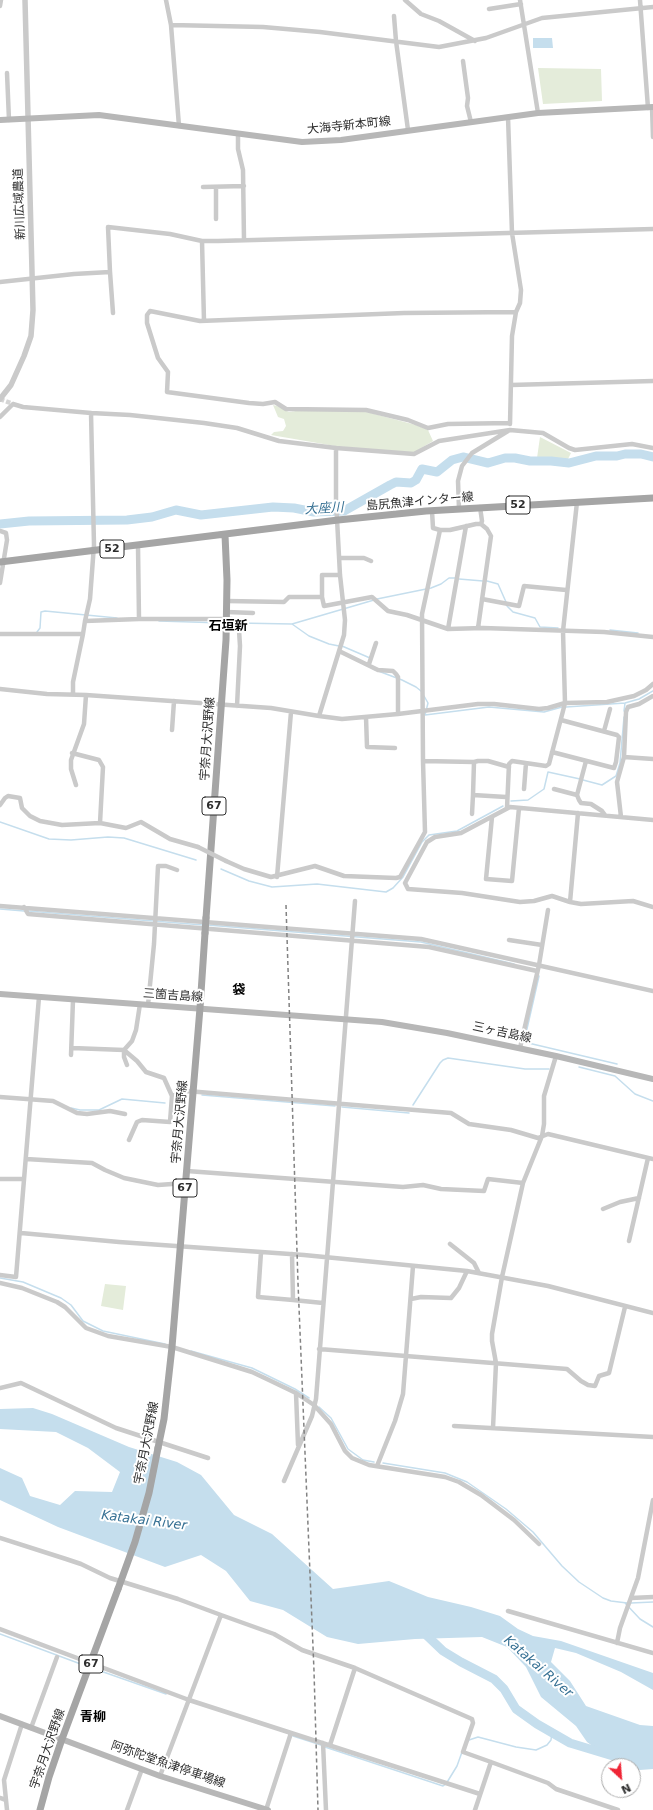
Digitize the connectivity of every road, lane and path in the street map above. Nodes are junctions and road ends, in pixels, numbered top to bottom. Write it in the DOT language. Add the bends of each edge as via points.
graph roads {
  1 [pos="0,0"];
  2 [pos="25,0"];
  3 [pos="166,0"];
  4 [pos="406,0"];
  5 [pos="640,0"];
  6 [pos="520,2"];
  7 [pos="0,6"];
  8 [pos="653,6"];
  9 [pos="641,8"];
  10 [pos="489,9"];
  11 [pos="394,16"];
  12 [pos="171,25"];
  13 [pos="524,25"];
  14 [pos="396,41"];
  15 [pos="475,41"];
  16 [pos="463,61"];
  17 [pos="7,73"];
  18 [pos="651,107"];
  19 [pos="538,113"];
  20 [pos="508,117"];
  21 [pos="28,119"];
  22 [pos="0,120"];
  23 [pos="9,120"];
  24 [pos="471,122"];
  25 [pos="179,126"];
  26 [pos="408,130"];
  27 [pos="238,135"];
  28 [pos="653,136"];
  29 [pos="244,186"];
  30 [pos="203,187"];
  31 [pos="216,187"];
  32 [pos="216,219"];
  33 [pos="653,228"];
  34 [pos="512,233"];
  35 [pos="244,240"];
  36 [pos="202,241"];
  37 [pos="110,272"];
  38 [pos="33,278"];
  39 [pos="0,282"];
  40 [pos="516,312"];
  41 [pos="113,313"];
  42 [pos="204,321"];
  43 [pos="653,381"];
  44 [pos="511,385"];
  45 [pos="0,400"];
  46 [pos="91,413"];
  47 [pos="0,417"];
  48 [pos="510,423"];
  49 [pos="510,430"];
  50 [pos="336,448"];
  51 [pos="653,448"];
  52 [pos="653,498"];
  53 [pos="577,502"];
  54 [pos="480,507"];
  55 [pos="459,509"];
  56 [pos="432,510"];
  57 [pos="338,520"];
  58 [pos="481,524"];
  59 [pos="466,526"];
  60 [pos="440,530"];
  61 [pos="0,531"];
  62 [pos="225,535"];
  63 [pos="138,546"];
  64 [pos="92,552"];
  65 [pos="340,558"];
  66 [pos="371,561"];
  67 [pos="2,562"];
  68 [pos="340,575"];
  69 [pos="0,583"];
  70 [pos="566,590"];
  71 [pos="322,597"];
  72 [pos="482,599"];
  73 [pos="227,601"];
  74 [pos="343,602"];
  75 [pos="253,613"];
  76 [pos="227,616"];
  77 [pos="139,619"];
  78 [pos="422,620"];
  79 [pos="85,621"];
  80 [pos="478,628"];
  81 [pos="448,629"];
  82 [pos="562,631"];
  83 [pos="0,634"];
  84 [pos="83,634"];
  85 [pos="653,637"];
  86 [pos="376,643"];
  87 [pos="339,652"];
  88 [pos="368,664"];
  89 [pos="653,684"];
  90 [pos="0,689"];
  91 [pos="73,694"];
  92 [pos="86,695"];
  93 [pos="653,696"];
  94 [pos="174,701"];
  95 [pos="565,703"];
  96 [pos="222,704"];
  97 [pos="237,706"];
  98 [pos="610,709"];
  99 [pos="291,712"];
  100 [pos="422,712"];
  101 [pos="398,714"];
  102 [pos="319,716"];
  103 [pos="366,717"];
  104 [pos="561,720"];
  105 [pos="172,730"];
  106 [pos="604,731"];
  107 [pos="395,748"];
  108 [pos="552,752"];
  109 [pos="72,753"];
  110 [pos="624,756"];
  111 [pos="653,759"];
  112 [pos="423,761"];
  113 [pos="586,761"];
  114 [pos="474,762"];
  115 [pos="526,763"];
  116 [pos="509,767"];
  117 [pos="76,785"];
  118 [pos="524,789"];
  119 [pos="554,789"];
  120 [pos="473,795"];
  121 [pos="577,795"];
  122 [pos="506,797"];
  123 [pos="0,805"];
  124 [pos="507,808"];
  125 [pos="519,808"];
  126 [pos="578,813"];
  127 [pos="472,814"];
  128 [pos="605,815"];
  129 [pos="492,817"];
  130 [pos="621,817"];
  131 [pos="653,820"];
  132 [pos="100,823"];
  133 [pos="422,840"];
  134 [pos="427,842"];
  135 [pos="177,870"];
  136 [pos="277,877"];
  137 [pos="356,902"];
  138 [pos="570,902"];
  139 [pos="0,906"];
  140 [pos="24,907"];
  141 [pos="653,907"];
  142 [pos="548,910"];
  143 [pos="156,917"];
  144 [pos="155,925"];
  145 [pos="353,933"];
  146 [pos="352,940"];
  147 [pos="509,940"];
  148 [pos="542,945"];
  149 [pos="539,965"];
  150 [pos="537,971"];
  151 [pos="653,991"];
  152 [pos="0,994"];
  153 [pos="38,997"];
  154 [pos="73,1000"];
  155 [pos="140,1004"];
  156 [pos="148,1005"];
  157 [pos="200,1008"];
  158 [pos="345,1019"];
  159 [pos="72,1048"];
  160 [pos="520,1048"];
  161 [pos="124,1050"];
  162 [pos="71,1056"];
  163 [pos="556,1056"];
  164 [pos="127,1065"];
  165 [pos="653,1079"];
  166 [pos="193,1092"];
  167 [pos="0,1097"];
  168 [pos="171,1097"];
  169 [pos="30,1099"];
  170 [pos="338,1103"];
  171 [pos="125,1114"];
  172 [pos="542,1136"];
  173 [pos="129,1140"];
  174 [pos="651,1158"];
  175 [pos="26,1159"];
  176 [pos="187,1170"];
  177 [pos="0,1179"];
  178 [pos="24,1179"];
  179 [pos="333,1182"];
  180 [pos="186,1183"];
  181 [pos="523,1183"];
  182 [pos="639,1198"];
  183 [pos="603,1209"];
  184 [pos="21,1234"];
  185 [pos="629,1241"];
  186 [pos="450,1244"];
  187 [pos="181,1246"];
  188 [pos="262,1252"];
  189 [pos="292,1254"];
  190 [pos="328,1257"];
  191 [pos="413,1266"];
  192 [pos="467,1271"];
  193 [pos="479,1273"];
  194 [pos="0,1275"];
  195 [pos="502,1277"];
  196 [pos="0,1283"];
  197 [pos="411,1299"];
  198 [pos="293,1300"];
  199 [pos="323,1303"];
  200 [pos="625,1307"];
  201 [pos="653,1313"];
  202 [pos="172,1347"];
  203 [pos="319,1349"];
  204 [pos="407,1357"];
  205 [pos="496,1363"];
  206 [pos="0,1388"];
  207 [pos="296,1393"];
  208 [pos="314,1405"];
  209 [pos="454,1426"];
  210 [pos="493,1428"];
  211 [pos="653,1437"];
  212 [pos="158,1445"];
  213 [pos="298,1448"];
  214 [pos="208,1458"];
  215 [pos="377,1466"];
  216 [pos="284,1481"];
  217 [pos="653,1500"];
  218 [pos="0,1538"];
  219 [pos="539,1544"];
  220 [pos="653,1597"];
  221 [pos="631,1598"];
  222 [pos="508,1611"];
  223 [pos="221,1615"];
  224 [pos="0,1630"];
  225 [pos="617,1643"];
  226 [pos="653,1653"];
  227 [pos="57,1657"];
  228 [pos="91,1664"];
  229 [pos="355,1668"];
  230 [pos="189,1700"];
  231 [pos="0,1716"];
  232 [pos="22,1724"];
  233 [pos="31,1728"];
  234 [pos="291,1733"];
  235 [pos="62,1739"];
  236 [pos="323,1743"];
  237 [pos="330,1745"];
  238 [pos="491,1762"];
  239 [pos="142,1769"];
  240 [pos="160,1776"];
  241 [pos="480,1794"];
  242 [pos="0,1798"];
  243 [pos="6,1800"];
  244 [pos="7,1810"];
  245 [pos="40,1810"];
  246 [pos="127,1810"];
  247 [pos="267,1810"];
  248 [pos="326,1810"];
  249 [pos="475,1810"];
  250 [pos="618,1810"];
  1 -- 7 [label="street"];
  2 -- 21 [label="street, 新川広域農道"];
  3 -- 12 [label="street"];
  4 -- 15 [label="street" via="421,14"];
  5 -- 9 [label="street"];
  6 -- 10 [label="street"];
  6 -- 13 [label="street"];
  8 -- 9 [label="street"];
  9 -- 13 [label="street" via="542,18"];
  9 -- 18 [label="street"];
  11 -- 14 [label="street"];
  12 -- 14 [label="street" via="262,27"];
  12 -- 25 [label="street"];
  13 -- 15 [label="street"];
  13 -- 19 [label="street"];
  14 -- 15 [label="street" via="439,47"];
  14 -- 26 [label="street"];
  16 -- 24 [label="street"];
  17 -- 23 [label="street"];
  18 -- 19 [label="main road, 大海寺新本町線"];
  18 -- 28 [label="street"];
  19 -- 20 [label="main road, 大海寺新本町線"];
  20 -- 24 [label="main road, 大海寺新本町線"];
  20 -- 34 [label="street"];
  21 -- 23 [label="main road, 大海寺新本町線"];
  21 -- 25 [label="main road, 大海寺新本町線" via="99,116"];
  21 -- 38 [label="street, 新川広域農道"];
  22 -- 23 [label="main road, 大海寺新本町線"];
  24 -- 26 [label="main road, 大海寺新本町線"];
  25 -- 27 [label="main road, 大海寺新本町線"];
  26 -- 27 [label="main road, 大海寺新本町線" via="330,141 302,142"];
  27 -- 29 [label="street"];
  29 -- 31 [label="street"];
  29 -- 35 [label="street"];
  30 -- 31 [label="street"];
  31 -- 32 [label="street"];
  33 -- 34 [label="street"];
  34 -- 35 [label="street"];
  34 -- 40 [label="street" via="521,290"];
  35 -- 36 [label="street"];
  36 -- 37 [label="street" via="170,234 108,227"];
  36 -- 42 [label="street"];
  37 -- 38 [label="street"];
  37 -- 41 [label="street"];
  38 -- 39 [label="street"];
  38 -- 45 [label="street, 新川広域農道" via="31,336 11,385"];
  40 -- 42 [label="street" via="404,313"];
  40 -- 44 [label="street" via="512,336"];
  42 -- 48 [label="street" via="150,311 147,315 158,358 168,372 166,392 249,403 275,402 286,408 366,410 408,420 428,428 448,424"];
  43 -- 44 [label="street"];
  44 -- 48 [label="street"];
  46 -- 47 [label="street" via="14,404"];
  46 -- 50 [label="street" via="204,423 237,428 279,441"];
  46 -- 64 [label="street" via="94,545"];
  48 -- 49 [label="street"];
  49 -- 50 [label="street" via="439,441 414,454"];
  49 -- 51 [label="street" via="543,433 575,450 632,444"];
  49 -- 55 [label="street" via="472,453 462,466 458,480"];
  50 -- 57 [label="street"];
  52 -- 53 [label="main road, 島尻魚津インター線 / 52"];
  53 -- 54 [label="main road, 島尻魚津インター線 / 52"];
  53 -- 70 [label="street"];
  54 -- 55 [label="main road, 島尻魚津インター線 / 52"];
  54 -- 58 [label="street"];
  55 -- 56 [label="main road, 島尻魚津インター線 / 52"];
  56 -- 57 [label="main road, 島尻魚津インター線 / 52"];
  56 -- 60 [label="street" via="433,528"];
  57 -- 62 [label="main road, 島尻魚津インター線 / 52"];
  57 -- 65 [label="street"];
  58 -- 59 [label="street"];
  58 -- 72 [label="street" via="491,536"];
  59 -- 60 [label="street"];
  59 -- 81 [label="street"];
  60 -- 78 [label="street"];
  61 -- 67 [label="street" via="6,533"];
  62 -- 63 [label="main road, 島尻魚津インター線 / 52"];
  62 -- 73 [label="main road, 宇奈月大沢野線 / 67"];
  63 -- 64 [label="main road, 島尻魚津インター線 / 52"];
  63 -- 77 [label="street"];
  64 -- 67 [label="main road, 島尻魚津インター線 / 52"];
  64 -- 79 [label="street" via="91,587"];
  65 -- 66 [label="street" via="364,558"];
  65 -- 68 [label="street"];
  67 -- 69 [label="street"];
  68 -- 71 [label="street" via="322,575"];
  68 -- 74 [label="street"];
  70 -- 72 [label="street" via="524,586 519,606"];
  70 -- 82 [label="street"];
  71 -- 73 [label="street" via="289,597 284,602"];
  71 -- 74 [label="street" via="324,606"];
  72 -- 80 [label="street"];
  73 -- 76 [label="main road, 宇奈月大沢野線 / 67"];
  74 -- 78 [label="street" via="372,597 388,611"];
  74 -- 87 [label="street" via="344,635"];
  75 -- 76 [label="street"];
  76 -- 77 [label="street"];
  76 -- 96 [label="main road, 宇奈月大沢野線 / 67"];
  76 -- 97 [label="street" via="237,624 239,630"];
  77 -- 79 [label="street"];
  78 -- 81 [label="street"];
  78 -- 100 [label="street"];
  79 -- 84 [label="street"];
  80 -- 81 [label="street"];
  80 -- 82 [label="street"];
  82 -- 85 [label="street"];
  82 -- 95 [label="street"];
  83 -- 84 [label="street"];
  84 -- 91 [label="street"];
  86 -- 88 [label="street"];
  87 -- 88 [label="street"];
  87 -- 102 [label="street"];
  88 -- 101 [label="street" via="378,670 393,671 398,677"];
  89 -- 95 [label="street" via="641,693 606,702"];
  90 -- 91 [label="street"];
  91 -- 92 [label="street"];
  92 -- 94 [label="street"];
  92 -- 109 [label="street" via="84,724"];
  93 -- 110 [label="street" via="628,707"];
  94 -- 96 [label="street"];
  94 -- 105 [label="street"];
  95 -- 100 [label="street" via="539,709 478,704"];
  95 -- 104 [label="street"];
  96 -- 97 [label="street"];
  96 -- 157 [label="main road, 宇奈月大沢野線 / 67, bridge"];
  97 -- 99 [label="street"];
  98 -- 106 [label="street"];
  99 -- 102 [label="street"];
  99 -- 136 [label="street"];
  100 -- 101 [label="street"];
  100 -- 112 [label="street"];
  101 -- 103 [label="street"];
  102 -- 103 [label="street" via="342,719"];
  103 -- 107 [label="street" via="367,747"];
  104 -- 106 [label="street"];
  104 -- 108 [label="street"];
  106 -- 113 [label="street" via="619,737 614,768"];
  108 -- 113 [label="street"];
  108 -- 115 [label="street" via="546,766"];
  109 -- 117 [label="street" via="71,769"];
  109 -- 132 [label="street" via="98,760 103,767"];
  110 -- 111 [label="street"];
  110 -- 130 [label="street" via="617,782"];
  112 -- 114 [label="street"];
  112 -- 133 [label="street" via="425,832"];
  113 -- 121 [label="street"];
  114 -- 116 [label="street" via="488,761"];
  114 -- 120 [label="street"];
  115 -- 116 [label="street" via="512,761"];
  115 -- 118 [label="street"];
  116 -- 122 [label="street"];
  119 -- 121 [label="street"];
  120 -- 122 [label="street"];
  120 -- 127 [label="street"];
  121 -- 128 [label="street" via="581,803 591,804"];
  122 -- 124 [label="street"];
  123 -- 132 [label="street" via="8,796 20,798 22,808 40,821 62,825"];
  124 -- 125 [label="street"];
  124 -- 129 [label="street"];
  125 -- 126 [label="street"];
  125 -- 129 [label="street" via="512,881 486,879"];
  126 -- 128 [label="street"];
  126 -- 138 [label="street"];
  128 -- 130 [label="street"];
  129 -- 134 [label="street" via="461,833 435,837"];
  130 -- 131 [label="street"];
  132 -- 136 [label="street, bridge" via="126,828 141,822 170,838 198,847 226,861 265,876"];
  133 -- 134 [label="street"];
  133 -- 136 [label="street" via="402,875 396,878 344,876 315,866"];
  134 -- 138 [label="street" via="406,883 408,889 462,893 520,902 552,896"];
  135 -- 143 [label="street" via="158,866"];
  137 -- 145 [label="street"];
  138 -- 141 [label="street" via="581,904 633,901"];
  139 -- 140 [label="street"];
  140 -- 143 [label="street"];
  140 -- 144 [label="street" via="28,914"];
  142 -- 148 [label="street"];
  143 -- 144 [label="street"];
  143 -- 145 [label="street"];
  144 -- 146 [label="street"];
  144 -- 156 [label="street"];
  145 -- 146 [label="street"];
  145 -- 149 [label="street" via="421,939"];
  146 -- 150 [label="street" via="429,947"];
  146 -- 158 [label="street"];
  147 -- 148 [label="street"];
  148 -- 149 [label="street"];
  149 -- 150 [label="street"];
  149 -- 151 [label="street"];
  150 -- 160 [label="street"];
  152 -- 153 [label="main road, 三箇吉島線"];
  153 -- 154 [label="main road, 三箇吉島線"];
  153 -- 169 [label="street"];
  154 -- 155 [label="main road, 三箇吉島線"];
  154 -- 159 [label="street"];
  155 -- 156 [label="main road, 三箇吉島線"];
  155 -- 161 [label="street" via="136,1030 132,1041"];
  156 -- 157 [label="main road, 三箇吉島線"];
  157 -- 158 [label="main road, 三箇吉島線"];
  157 -- 166 [label="main road, 宇奈月大沢野線 / 67"];
  158 -- 160 [label="main road, 三ヶ吉島線" via="382,1022"];
  158 -- 170 [label="street"];
  159 -- 161 [label="street"];
  159 -- 162 [label="street"];
  160 -- 163 [label="main road, 三ヶ吉島線"];
  161 -- 164 [label="street"];
  161 -- 168 [label="street" via="146,1072 164,1078"];
  163 -- 165 [label="main road, 三ヶ吉島線"];
  163 -- 172 [label="street" via="544,1096"];
  166 -- 168 [label="street" via="187,1091"];
  166 -- 170 [label="street"];
  166 -- 176 [label="main road, 宇奈月大沢野線 / 67"];
  167 -- 169 [label="street"];
  168 -- 173 [label="street" via="170,1122 137,1122"];
  169 -- 171 [label="street" via="53,1101 77,1113 110,1111"];
  169 -- 175 [label="street"];
  170 -- 172 [label="street" via="451,1113 469,1124 518,1131 538,1138"];
  170 -- 179 [label="street"];
  172 -- 174 [label="street" via="548,1134"];
  172 -- 181 [label="street"];
  174 -- 182 [label="street"];
  175 -- 178 [label="street"];
  175 -- 180 [label="street" via="92,1163 124,1178 158,1185"];
  176 -- 179 [label="street"];
  176 -- 180 [label="main road, 宇奈月大沢野線 / 67"];
  177 -- 178 [label="street"];
  178 -- 184 [label="street"];
  179 -- 181 [label="street" via="403,1187 423,1185 441,1189 484,1191 488,1180"];
  179 -- 190 [label="street"];
  180 -- 187 [label="main road, 宇奈月大沢野線 / 67"];
  181 -- 195 [label="street"];
  182 -- 183 [label="street"];
  182 -- 185 [label="street"];
  184 -- 187 [label="street"];
  184 -- 194 [label="street" via="16,1277"];
  186 -- 193 [label="street" via="474,1262"];
  187 -- 188 [label="street"];
  187 -- 202 [label="main road, 宇奈月大沢野線 / 67"];
  188 -- 189 [label="street"];
  188 -- 198 [label="street" via="258,1297"];
  189 -- 190 [label="street"];
  189 -- 198 [label="street"];
  190 -- 191 [label="street"];
  190 -- 199 [label="street"];
  191 -- 192 [label="street"];
  191 -- 197 [label="street"];
  192 -- 193 [label="street"];
  192 -- 197 [label="street" via="451,1298"];
  193 -- 195 [label="street"];
  195 -- 200 [label="street" via="548,1286"];
  195 -- 205 [label="street" via="492,1334"];
  196 -- 202 [label="street" via="22,1288 57,1302 86,1328 96,1332"];
  197 -- 204 [label="street"];
  198 -- 199 [label="street"];
  199 -- 203 [label="street"];
  200 -- 201 [label="street"];
  200 -- 205 [label="street" via="609,1373 599,1376 595,1386 581,1381 567,1369"];
  202 -- 207 [label="street" via="252,1372"];
  202 -- 212 [label="main road, 宇奈月大沢野線 / 67" via="167,1399"];
  203 -- 204 [label="street"];
  203 -- 208 [label="street"];
  204 -- 205 [label="street"];
  204 -- 215 [label="street" via="403,1394"];
  205 -- 210 [label="street"];
  206 -- 212 [label="street" via="21,1383"];
  207 -- 208 [label="street"];
  207 -- 213 [label="street"];
  208 -- 213 [label="street"];
  208 -- 215 [label="street" via="331,1424 345,1451 352,1458"];
  209 -- 210 [label="street"];
  210 -- 211 [label="street"];
  212 -- 214 [label="street"];
  212 -- 228 [label="main road, 宇奈月大沢野線 / 67, bridge" via="135,1542"];
  213 -- 216 [label="street"];
  215 -- 219 [label="street" via="445,1477 469,1487 514,1520"];
  217 -- 221 [label="street" via="638,1578"];
  218 -- 223 [label="street" via="66,1558 110,1578"];
  220 -- 221 [label="street"];
  221 -- 225 [label="street"];
  222 -- 225 [label="street"];
  223 -- 229 [label="street" via="274,1634 302,1650"];
  223 -- 230 [label="street"];
  224 -- 228 [label="street"];
  225 -- 226 [label="street"];
  227 -- 233 [label="street"];
  228 -- 230 [label="street"];
  228 -- 235 [label="main road, 宇奈月大沢野線 / 67"];
  229 -- 237 [label="street"];
  229 -- 238 [label="street" via="472,1719 473,1723 463,1752"];
  230 -- 234 [label="street"];
  230 -- 240 [label="street"];
  231 -- 232 [label="main road, 阿弥陀堂魚津停車場線"];
  232 -- 233 [label="main road, 阿弥陀堂魚津停車場線"];
  232 -- 243 [label="street" via="4,1780"];
  233 -- 235 [label="main road, 阿弥陀堂魚津停車場線"];
  234 -- 236 [label="street"];
  234 -- 247 [label="street"];
  235 -- 239 [label="main road, 阿弥陀堂魚津停車場線"];
  235 -- 245 [label="main road, 宇奈月大沢野線 / 67" via="48,1777"];
  236 -- 237 [label="street"];
  236 -- 248 [label="street"];
  237 -- 241 [label="street"];
  238 -- 241 [label="street"];
  238 -- 250 [label="street" via="548,1783 556,1789"];
  239 -- 240 [label="main road, 阿弥陀堂魚津停車場線"];
  239 -- 246 [label="street"];
  240 -- 247 [label="main road, 阿弥陀堂魚津停車場線"];
  241 -- 249 [label="street"];
  242 -- 243 [label="street"];
  243 -- 244 [label="street"];
}
